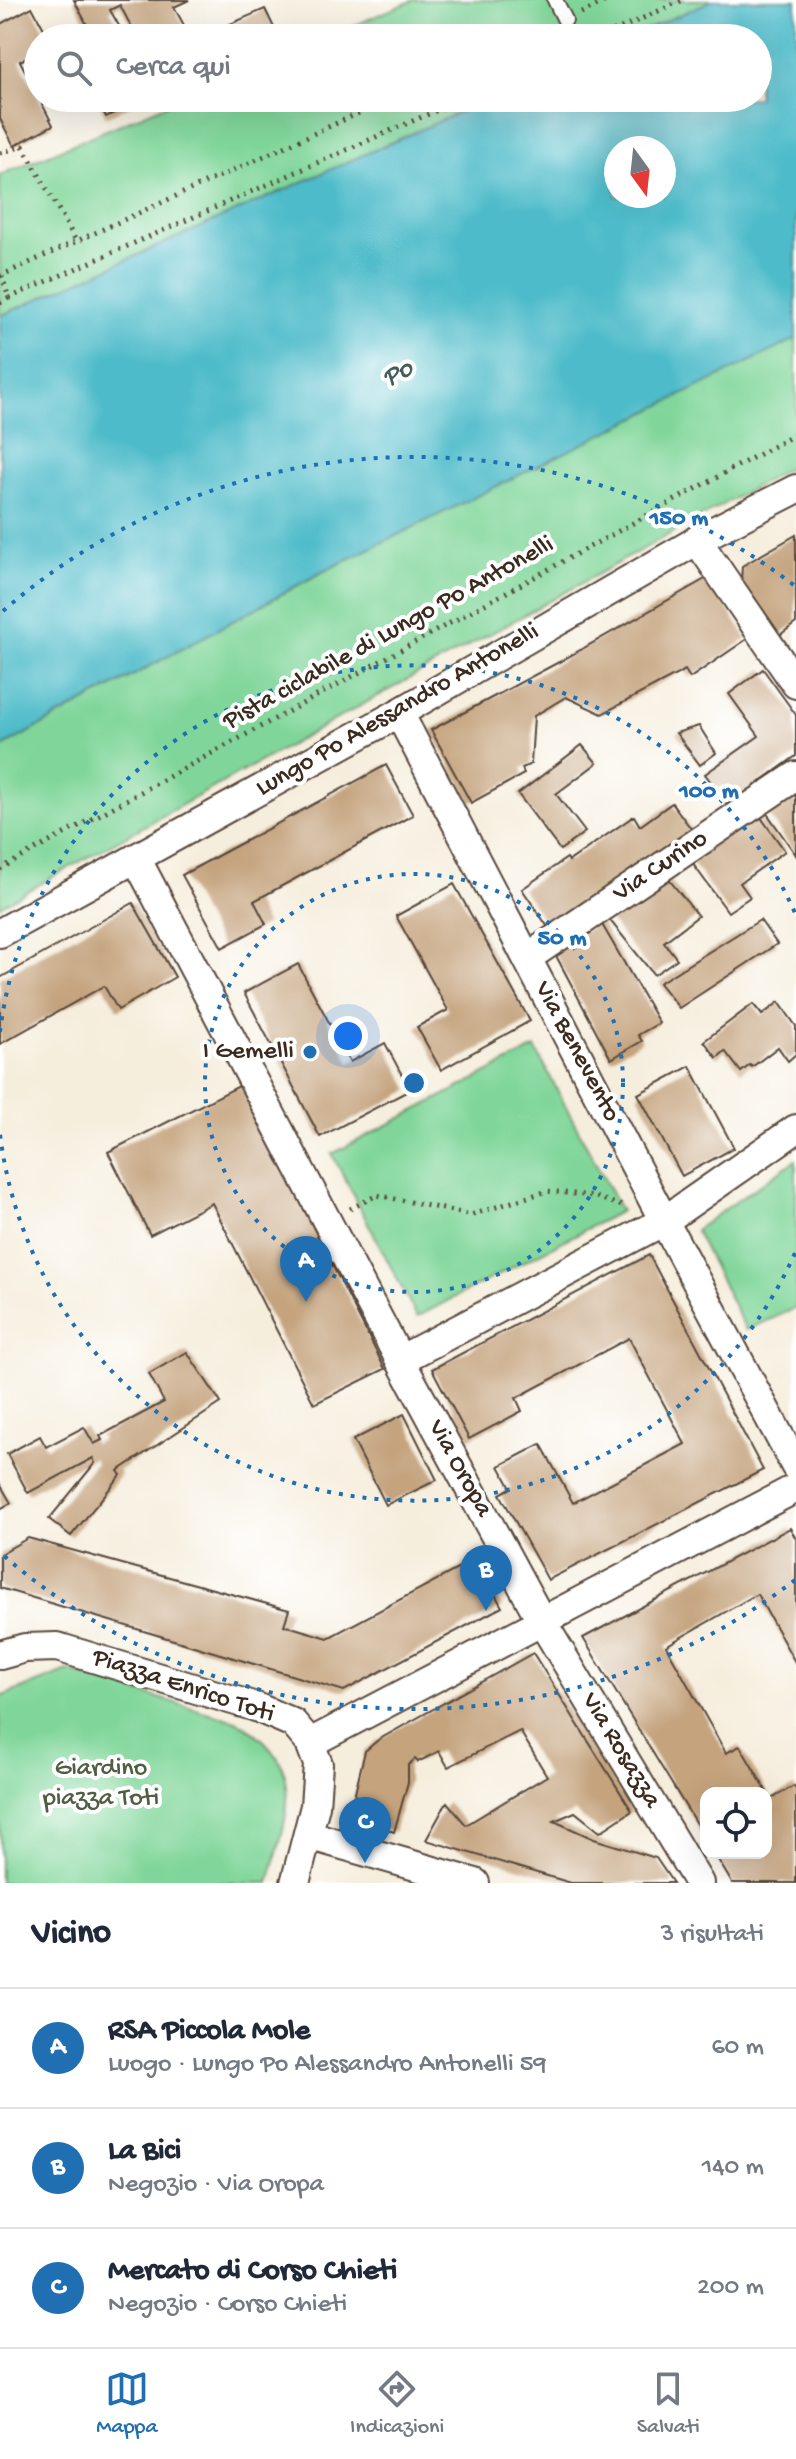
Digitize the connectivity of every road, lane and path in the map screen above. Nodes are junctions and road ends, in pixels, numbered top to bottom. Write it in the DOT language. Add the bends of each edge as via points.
graph roads {
  1 [pos="555,0"];
  2 [pos="683,0"];
  3 [pos="565,20"];
  4 [pos="630,24"];
  5 [pos="361,112"];
  6 [pos="433,112"];
  7 [pos="0,153"];
  8 [pos="76,241"];
  9 [pos="1,276"];
  10 [pos="9,298"];
  11 [pos="0,303"];
  12 [pos="796,434"];
  13 [pos="796,489"];
  14 [pos="697,540"];
  15 [pos="796,684"];
  16 [pos="399,713"];
  17 [pos="796,776"];
  18 [pos="136,858"];
  19 [pos="0,869"];
  20 [pos="0,933"];
  21 [pos="527,958"];
  22 [pos="796,1129"];
  23 [pos="327,1220"];
  24 [pos="664,1221"];
  25 [pos="400,1360"];
  26 [pos="796,1467"];
  27 [pos="796,1488"];
  28 [pos="541,1620"];
  29 [pos="0,1655"];
  30 [pos="310,1743"];
  31 [pos="308,1835"];
  32 [pos="295,1883"];
  33 [pos="475,1883"];
  34 [pos="699,1883"];
  1 -- 3 [label="lane"];
  2 -- 4 [label="path"];
  5 -- 8 [label="path"];
  6 -- 10 [label="path"];
  7 -- 8 [label="path" via="23,146"];
  8 -- 9 [label="path"];
  9 -- 10 [label="path"];
  10 -- 11 [label="path"];
  12 -- 19 [label="path, Pista ciclabile di Lungo Po Antonelli"];
  13 -- 14 [label="street, Lungo Po Alessandro Antonelli"];
  14 -- 15 [label="street"];
  14 -- 16 [label="street, Lungo Po Alessandro Antonelli"];
  16 -- 18 [label="street, Lungo Po Alessandro Antonelli"];
  16 -- 21 [label="street, Via Benevento"];
  17 -- 21 [label="street, Via Curino"];
  18 -- 20 [label="street, Lungo Po Alessandro Antonelli"];
  18 -- 23 [label="street, Via Oropa"];
  21 -- 24 [label="street, Via Benevento"];
  22 -- 24 [label="street"];
  23 -- 24 [label="path" via="377,1195 471,1215 547,1191 593,1196"];
  23 -- 25 [label="street, Via Oropa"];
  24 -- 25 [label="street"];
  24 -- 26 [label="street, Via Benevento"];
  25 -- 28 [label="street, Via Oropa"];
  27 -- 28 [label="street"];
  28 -- 30 [label="street"];
  28 -- 34 [label="street, Via Rosazza"];
  29 -- 30 [label="street, Piazza Enrico Toti" via="57,1647 256,1707 293,1723"];
  30 -- 31 [label="street" via="318,1764"];
  31 -- 32 [label="street"];
  31 -- 33 [label="street"];
}
